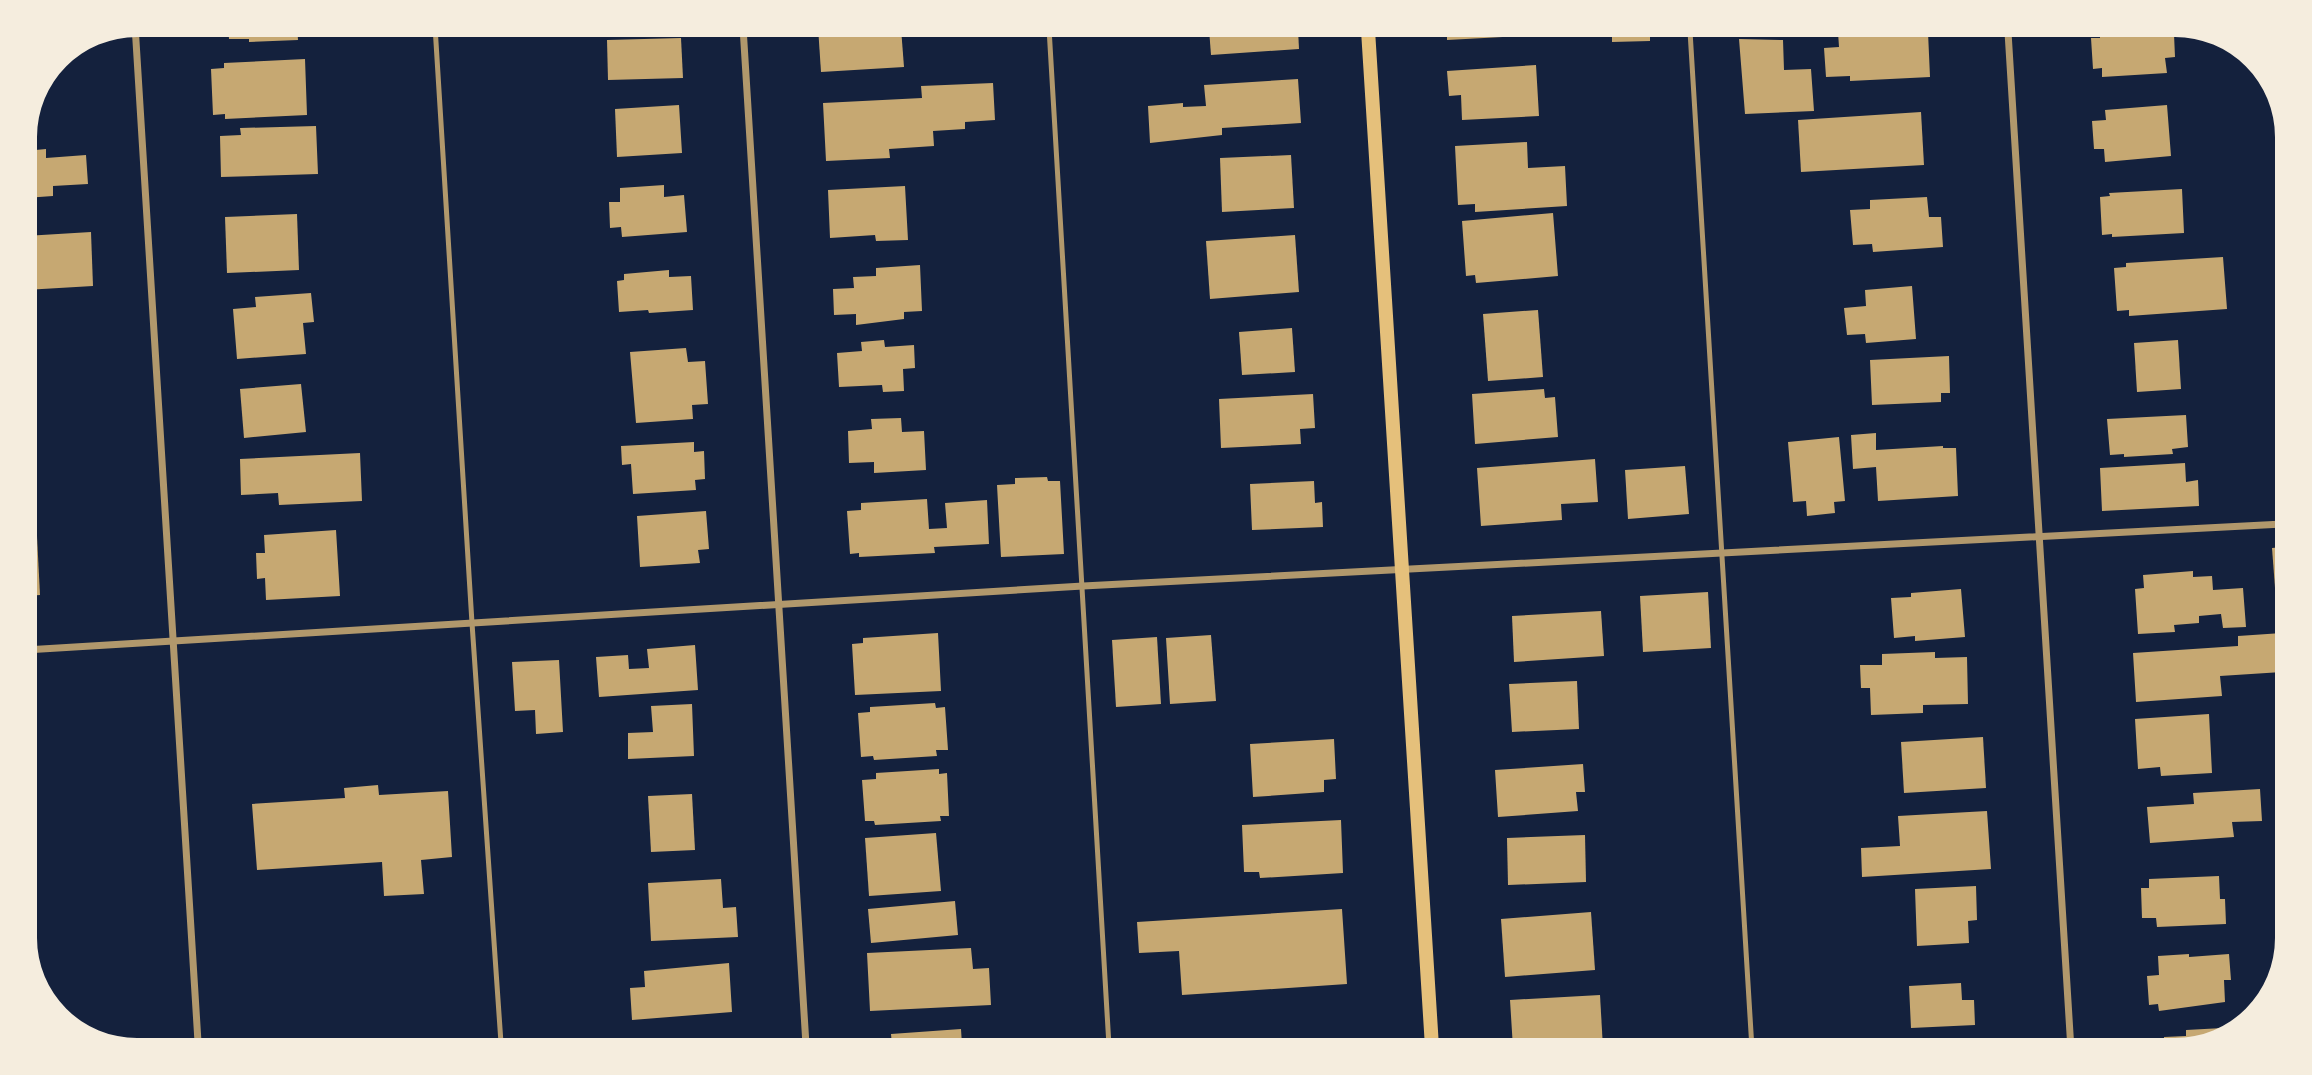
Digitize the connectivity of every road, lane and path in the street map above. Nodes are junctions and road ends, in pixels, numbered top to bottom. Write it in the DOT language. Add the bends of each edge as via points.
graph roads {
  1 [pos="136,37"];
  2 [pos="436,37"];
  3 [pos="744,37"];
  4 [pos="1050,37"];
  5 [pos="1368,37"];
  6 [pos="1690,37"];
  7 [pos="2008,37"];
  8 [pos="2275,524"];
  9 [pos="2039,535"];
  10 [pos="1723,552"];
  11 [pos="1402,570"];
  12 [pos="1083,586"];
  13 [pos="779,603"];
  14 [pos="472,623"];
  15 [pos="174,642"];
  16 [pos="37,649"];
  17 [pos="198,1038"];
  18 [pos="501,1038"];
  19 [pos="806,1038"];
  20 [pos="1109,1038"];
  21 [pos="1431,1038"];
  22 [pos="1751,1038"];
  23 [pos="2070,1038"];
  1 -- 15 [label="street"];
  2 -- 14 [label="lane"];
  3 -- 13 [label="street"];
  4 -- 12 [label="lane"];
  5 -- 11 [label="main road"];
  6 -- 10 [label="lane"];
  7 -- 9 [label="street"];
  8 -- 9 [label="street"];
  9 -- 10 [label="street"];
  9 -- 23 [label="street"];
  10 -- 11 [label="street"];
  10 -- 22 [label="lane"];
  11 -- 12 [label="street"];
  11 -- 21 [label="main road"];
  12 -- 13 [label="street"];
  12 -- 20 [label="lane"];
  13 -- 14 [label="street"];
  13 -- 19 [label="street"];
  14 -- 15 [label="street"];
  14 -- 18 [label="lane"];
  15 -- 16 [label="street"];
  15 -- 17 [label="street"];
}
